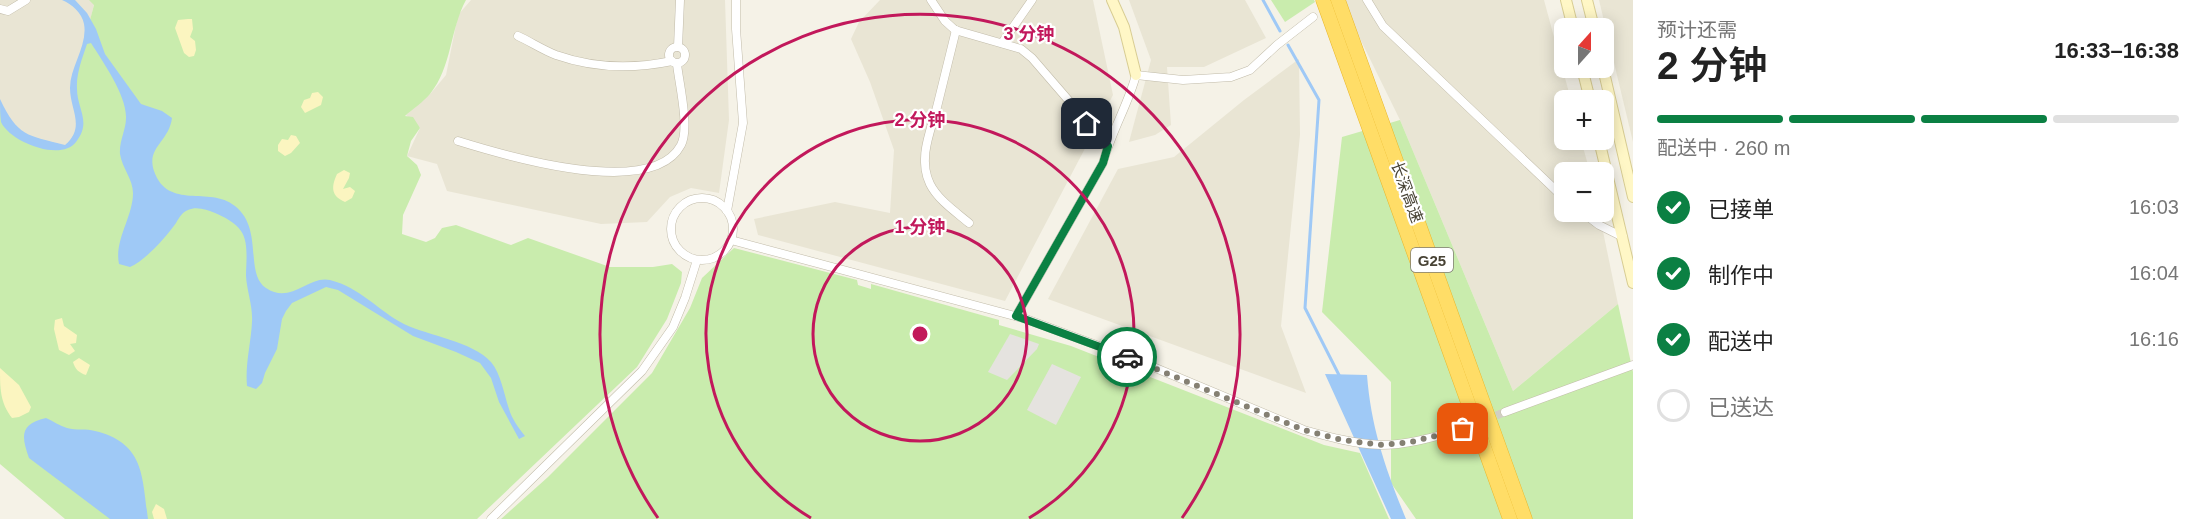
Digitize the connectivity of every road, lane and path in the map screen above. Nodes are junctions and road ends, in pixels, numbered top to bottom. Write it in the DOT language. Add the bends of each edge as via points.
graph roads {
  1 [pos="26,0"];
  2 [pos="680,0"];
  3 [pos="736,0"];
  4 [pos="930,0"];
  5 [pos="1032,0"];
  6 [pos="1112,0"];
  7 [pos="1323,0"];
  8 [pos="1338,0"];
  9 [pos="1367,0"];
  10 [pos="1566,0"];
  11 [pos="1587,0"];
  12 [pos="0,9"];
  13 [pos="1313,17"];
  14 [pos="1570,18"];
  15 [pos="1592,18"];
  16 [pos="956,30"];
  17 [pos="518,36"];
  18 [pos="1002,43"];
  19 [pos="678,47"];
  20 [pos="674,62"];
  21 [pos="1136,75"];
  22 [pos="1605,78"];
  23 [pos="458,141"];
  24 [pos="1108,146"];
  25 [pos="1601,150"];
  26 [pos="1554,189"];
  27 [pos="1633,197"];
  28 [pos="727,211"];
  29 [pos="1595,222"];
  30 [pos="969,224"];
  31 [pos="1623,237"];
  32 [pos="731,240"];
  33 [pos="697,260"];
  34 [pos="1633,283"];
  35 [pos="1016,316"];
  36 [pos="1633,365"];
  37 [pos="1505,412"];
  38 [pos="1463,429"];
  39 [pos="491,519"];
  40 [pos="1510,519"];
  41 [pos="1525,519"];
  1 -- 12 [label="street" via="8,11"];
  2 -- 19 [label="street"];
  3 -- 28 [label="street" via="742,123"];
  4 -- 16 [label="street"];
  5 -- 18 [label="street"];
  6 -- 21 [label="main road" via="1124,27"];
  7 -- 40 [label="highway, 长深高速 / G25"];
  8 -- 41 [label="highway, 长深高速 / G25"];
  9 -- 26 [label="street" via="1383,27"];
  10 -- 14 [label="main road"];
  11 -- 15 [label="main road"];
  13 -- 21 [label="street" via="1250,70 1231,77 1183,80"];
  16 -- 18 [label="street"];
  16 -- 30 [label="street" via="928,133 926,172 938,196"];
  17 -- 20 [label="street" via="555,54 584,62 612,66"];
  18 -- 24 [label="street" via="1021,49 1032,58"];
  19 -- 20 [label="street" via="670,52"];
  19 -- 20 [label="street" via="686,55 682,62"];
  20 -- 23 [label="street" via="684,135 682,145 661,163 595,172 508,156"];
  21 -- 24 [label="street"];
  22 -- 27 [label="main road"];
  24 -- 35 [label="street" via="1103,163"];
  25 -- 31 [label="main road"];
  28 -- 32 [label="street" via="732,220"];
  28 -- 33 [label="street" via="711,199 701,198 691,199 675,212 670,232 673,242 679,251"];
  29 -- 31 [label="street"];
  31 -- 34 [label="main road"];
  32 -- 33 [label="street" via="718,256"];
  32 -- 35 [label="street"];
  33 -- 39 [label="street" via="673,327 642,372"];
  35 -- 38 [label="street" via="1134,359 1304,430 1342,440 1383,445"];
  36 -- 37 [label="street"];
}
